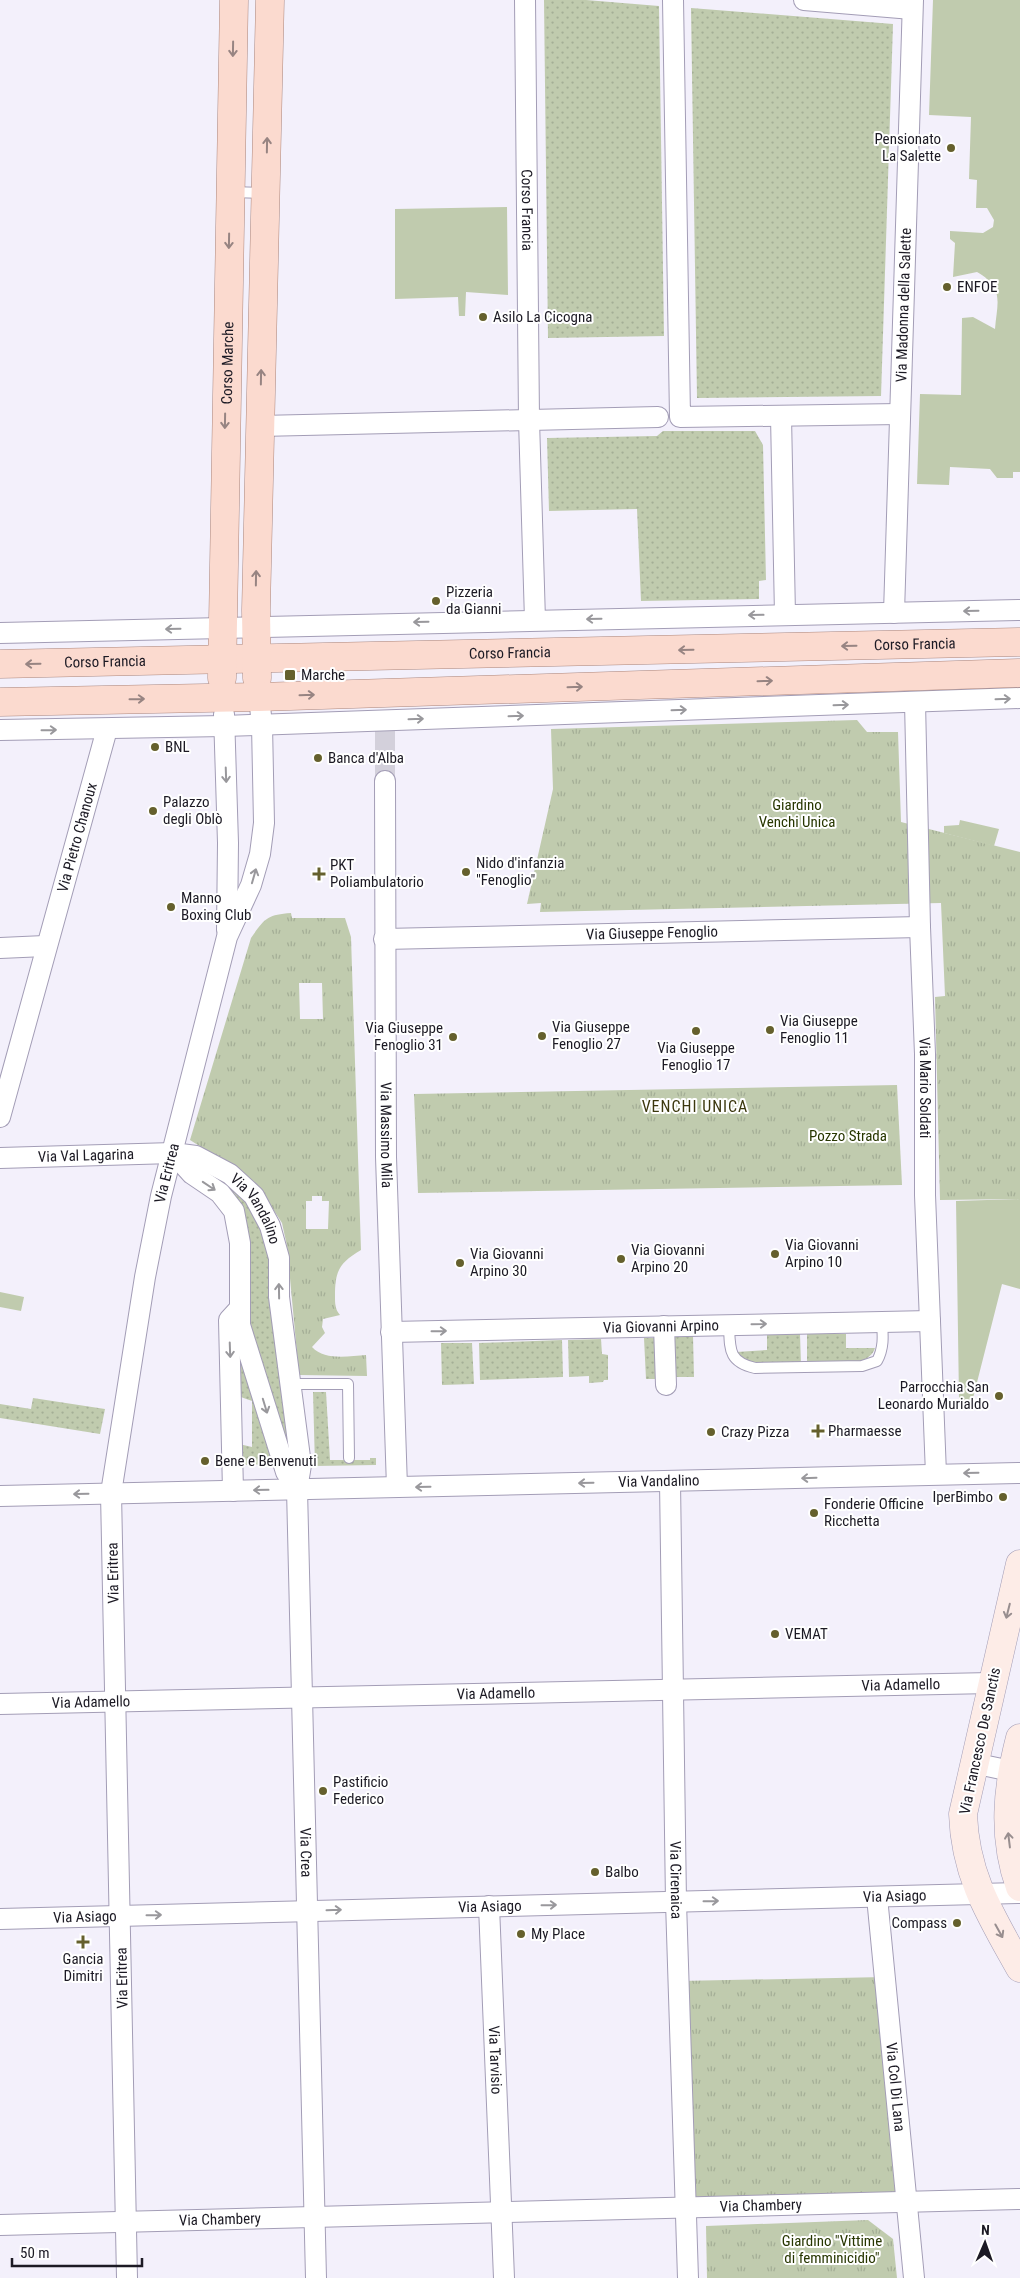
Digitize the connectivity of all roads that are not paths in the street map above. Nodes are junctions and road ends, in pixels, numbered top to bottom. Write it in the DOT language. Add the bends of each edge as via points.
graph roads {
  1 [pos="234,0"];
  2 [pos="270,0"];
  3 [pos="525,0"];
  4 [pos="673,0"];
  5 [pos="804,0"];
  6 [pos="913,5"];
  7 [pos="230,192"];
  8 [pos="266,193"];
  9 [pos="900,414"];
  10 [pos="781,416"];
  11 [pos="658,417"];
  12 [pos="530,420"];
  13 [pos="260,426"];
  14 [pos="1020,610"];
  15 [pos="894,612"];
  16 [pos="784,615"];
  17 [pos="535,620"];
  18 [pos="222,627"];
  19 [pos="256,627"];
  20 [pos="0,633"];
  21 [pos="1020,642"];
  22 [pos="256,660"];
  23 [pos="221,661"];
  24 [pos="0,664"];
  25 [pos="1020,673"];
  26 [pos="699,683"];
  27 [pos="222,697"];
  28 [pos="259,697"];
  29 [pos="1020,698"];
  30 [pos="0,702"];
  31 [pos="915,702"];
  32 [pos="753,707"];
  33 [pos="262,725"];
  34 [pos="224,726"];
  35 [pos="107,729"];
  36 [pos="0,730"];
  37 [pos="384,781"];
  38 [pos="920,927"];
  39 [pos="227,937"];
  40 [pos="384,939"];
  41 [pos="45,946"];
  42 [pos="0,948"];
  43 [pos="0,1117"];
  44 [pos="173,1153"];
  45 [pos="0,1158"];
  46 [pos="240,1308"];
  47 [pos="930,1321"];
  48 [pos="882,1322"];
  49 [pos="730,1325"];
  50 [pos="664,1326"];
  51 [pos="391,1332"];
  52 [pos="291,1384"];
  53 [pos="666,1385"];
  54 [pos="349,1458"];
  55 [pos="1020,1472"];
  56 [pos="936,1474"];
  57 [pos="670,1482"];
  58 [pos="397,1487"];
  59 [pos="297,1489"];
  60 [pos="233,1491"];
  61 [pos="111,1493"];
  62 [pos="0,1496"];
  63 [pos="1020,1564"];
  64 [pos="991,1683"];
  65 [pos="673,1690"];
  66 [pos="304,1698"];
  67 [pos="116,1702"];
  68 [pos="0,1704"];
  69 [pos="1020,1738"];
  70 [pos="973,1763"];
  71 [pos="1016,1772"];
  72 [pos="1020,1887"];
  73 [pos="1020,1893"];
  74 [pos="979,1894"];
  75 [pos="877,1896"];
  76 [pos="676,1902"];
  77 [pos="489,1906"];
  78 [pos="306,1911"];
  79 [pos="120,1916"];
  80 [pos="0,1919"];
  81 [pos="1020,1968"];
  82 [pos="1020,2199"];
  83 [pos="906,2202"];
  84 [pos="686,2207"];
  85 [pos="502,2212"];
  86 [pos="314,2217"];
  87 [pos="127,2222"];
  88 [pos="0,2225"];
  89 [pos="127,2278"];
  90 [pos="316,2278"];
  91 [pos="504,2278"];
  92 [pos="688,2278"];
  93 [pos="914,2278"];
  1 -- 7 [label="main road, Corso Marche, one-way"];
  8 -- 2 [label="main road, one-way"];
  3 -- 12 [label="street, Corso Francia"];
  4 -- 10 [label="street" via="680,417"];
  5 -- 6 [label="street"];
  6 -- 9 [label="street, Via Madonna della Salette"];
  7 -- 8 [label="lane"];
  7 -- 18 [label="main road, Corso Marche, one-way"];
  13 -- 8 [label="main road, one-way"];
  9 -- 10 [label="street"];
  9 -- 15 [label="street, Via Madonna della Salette"];
  10 -- 16 [label="street"];
  11 -- 12 [label="street"];
  12 -- 13 [label="street"];
  12 -- 17 [label="street, Corso Francia"];
  19 -- 13 [label="main road, one-way"];
  14 -- 15 [label="street, one-way"];
  15 -- 16 [label="street"];
  16 -- 17 [label="street, one-way"];
  17 -- 19 [label="street, one-way"];
  18 -- 19 [label="street"];
  18 -- 20 [label="street, one-way"];
  18 -- 23 [label="main road, Corso Marche"];
  19 -- 22 [label="main road"];
  21 -- 22 [label="main road, Corso Francia, one-way"];
  22 -- 23 [label="main road, Corso Francia"];
  22 -- 28 [label="main road"];
  23 -- 24 [label="main road, Corso Francia, one-way"];
  23 -- 27 [label="main road, Corso Marche"];
  26 -- 25 [label="main road, one-way"];
  28 -- 26 [label="main road, one-way"];
  26 -- 32 [label="street"];
  27 -- 28 [label="main road"];
  30 -- 27 [label="main road, one-way"];
  27 -- 34 [label="street, Corso Marche"];
  28 -- 33 [label="street"];
  31 -- 29 [label="street, one-way"];
  32 -- 31 [label="street, one-way"];
  31 -- 38 [label="street, Via Mario Soldati"];
  33 -- 32 [label="street, one-way" via="385,723"];
  33 -- 34 [label="street"];
  39 -- 33 [label="street, one-way" via="252,884 260,854 264,823"];
  34 -- 35 [label="street"];
  34 -- 39 [label="street, one-way"];
  36 -- 35 [label="street, one-way"];
  35 -- 41 [label="street, Via Pietro Chanoux"];
  37 -- 40 [label="street, Via Massimo Mila"];
  38 -- 40 [label="street, Via Giuseppe Fenoglio"];
  38 -- 47 [label="street, Via Mario Soldati"];
  39 -- 44 [label="street, Via Eritrea"];
  40 -- 51 [label="street, Via Massimo Mila"];
  41 -- 42 [label="street"];
  41 -- 43 [label="street, Via Pietro Chanoux"];
  44 -- 45 [label="street, Via Val Lagarina"];
  44 -- 46 [label="street, Via Vandalino, one-way" via="192,1174 220,1193 234,1211 240,1243"];
  52 -- 44 [label="street, Via Vandalino, one-way" via="279,1297 279,1258 270,1226 254,1196 230,1174 196,1156"];
  44 -- 61 [label="street, Via Eritrea" via="145,1277"];
  46 -- 59 [label="street, Via Vandalino, one-way" via="240,1325 286,1472"];
  46 -- 60 [label="street, Via Vandalino, one-way" via="229,1320"];
  47 -- 48 [label="street, Via Giovanni Arpino"];
  47 -- 56 [label="street, Via Mario Soldati"];
  49 -- 48 [label="street, Via Giovanni Arpino, one-way"];
  48 -- 49 [label="lane" via="883,1348 880,1355 877,1361 862,1366 745,1366 732,1354"];
  49 -- 50 [label="street, Via Giovanni Arpino"];
  51 -- 50 [label="street, Via Giovanni Arpino, one-way"];
  50 -- 53 [label="street"];
  51 -- 58 [label="street, Via Massimo Mila"];
  52 -- 54 [label="lane" via="348,1384"];
  52 -- 59 [label="street, Via Vandalino" via="300,1465"];
  55 -- 56 [label="street, Via Vandalino, one-way"];
  56 -- 57 [label="street, Via Vandalino, one-way"];
  57 -- 58 [label="street, Via Vandalino, one-way"];
  57 -- 65 [label="street, Via Cirenaica"];
  58 -- 59 [label="street, Via Vandalino"];
  59 -- 60 [label="street, Via Vandalino, one-way"];
  59 -- 66 [label="street, Via Crea"];
  60 -- 61 [label="street, Via Vandalino"];
  61 -- 62 [label="street, Via Vandalino, one-way"];
  61 -- 67 [label="street, Via Eritrea"];
  63 -- 64 [label="main road, Via Francesco De Sanctis, one-way"];
  64 -- 65 [label="street, Via Adamello"];
  64 -- 70 [label="main road, Via Francesco De Sanctis"];
  65 -- 66 [label="street, Via Adamello"];
  65 -- 76 [label="street, Via Cirenaica"];
  66 -- 67 [label="street, Via Adamello"];
  66 -- 78 [label="street, Via Crea"];
  67 -- 68 [label="street, Via Adamello"];
  67 -- 79 [label="street, Via Eritrea"];
  69 -- 71 [label="main road"];
  70 -- 71 [label="street"];
  70 -- 74 [label="main road, Via Francesco De Sanctis" via="963,1814 964,1833"];
  72 -- 71 [label="main road, one-way" via="1008,1828"];
  73 -- 74 [label="street, Via Asiago"];
  74 -- 75 [label="street, Via Asiago"];
  74 -- 81 [label="main road, Via Francesco De Sanctis, one-way"];
  76 -- 75 [label="street, Via Asiago, one-way"];
  75 -- 83 [label="street, Via Col Di Lana"];
  77 -- 76 [label="street, Via Asiago, one-way"];
  76 -- 84 [label="street, Via Cirenaica"];
  78 -- 77 [label="street, Via Asiago, one-way"];
  77 -- 85 [label="street, Via Tarvisio"];
  79 -- 78 [label="street, Via Asiago, one-way"];
  78 -- 86 [label="street, Via Crea"];
  79 -- 80 [label="street, Via Asiago"];
  79 -- 87 [label="street, Via Eritrea"];
  82 -- 83 [label="street, Via Chambery"];
  83 -- 84 [label="street, Via Chambery"];
  83 -- 93 [label="street, Via Col Di Lana"];
  84 -- 85 [label="street, Via Chambery"];
  84 -- 92 [label="street, Via Cirenaica"];
  85 -- 86 [label="street, Via Chambery"];
  85 -- 91 [label="street"];
  86 -- 87 [label="street, Via Chambery"];
  86 -- 90 [label="street"];
  87 -- 88 [label="street, Via Chambery"];
  87 -- 89 [label="street"];
}
